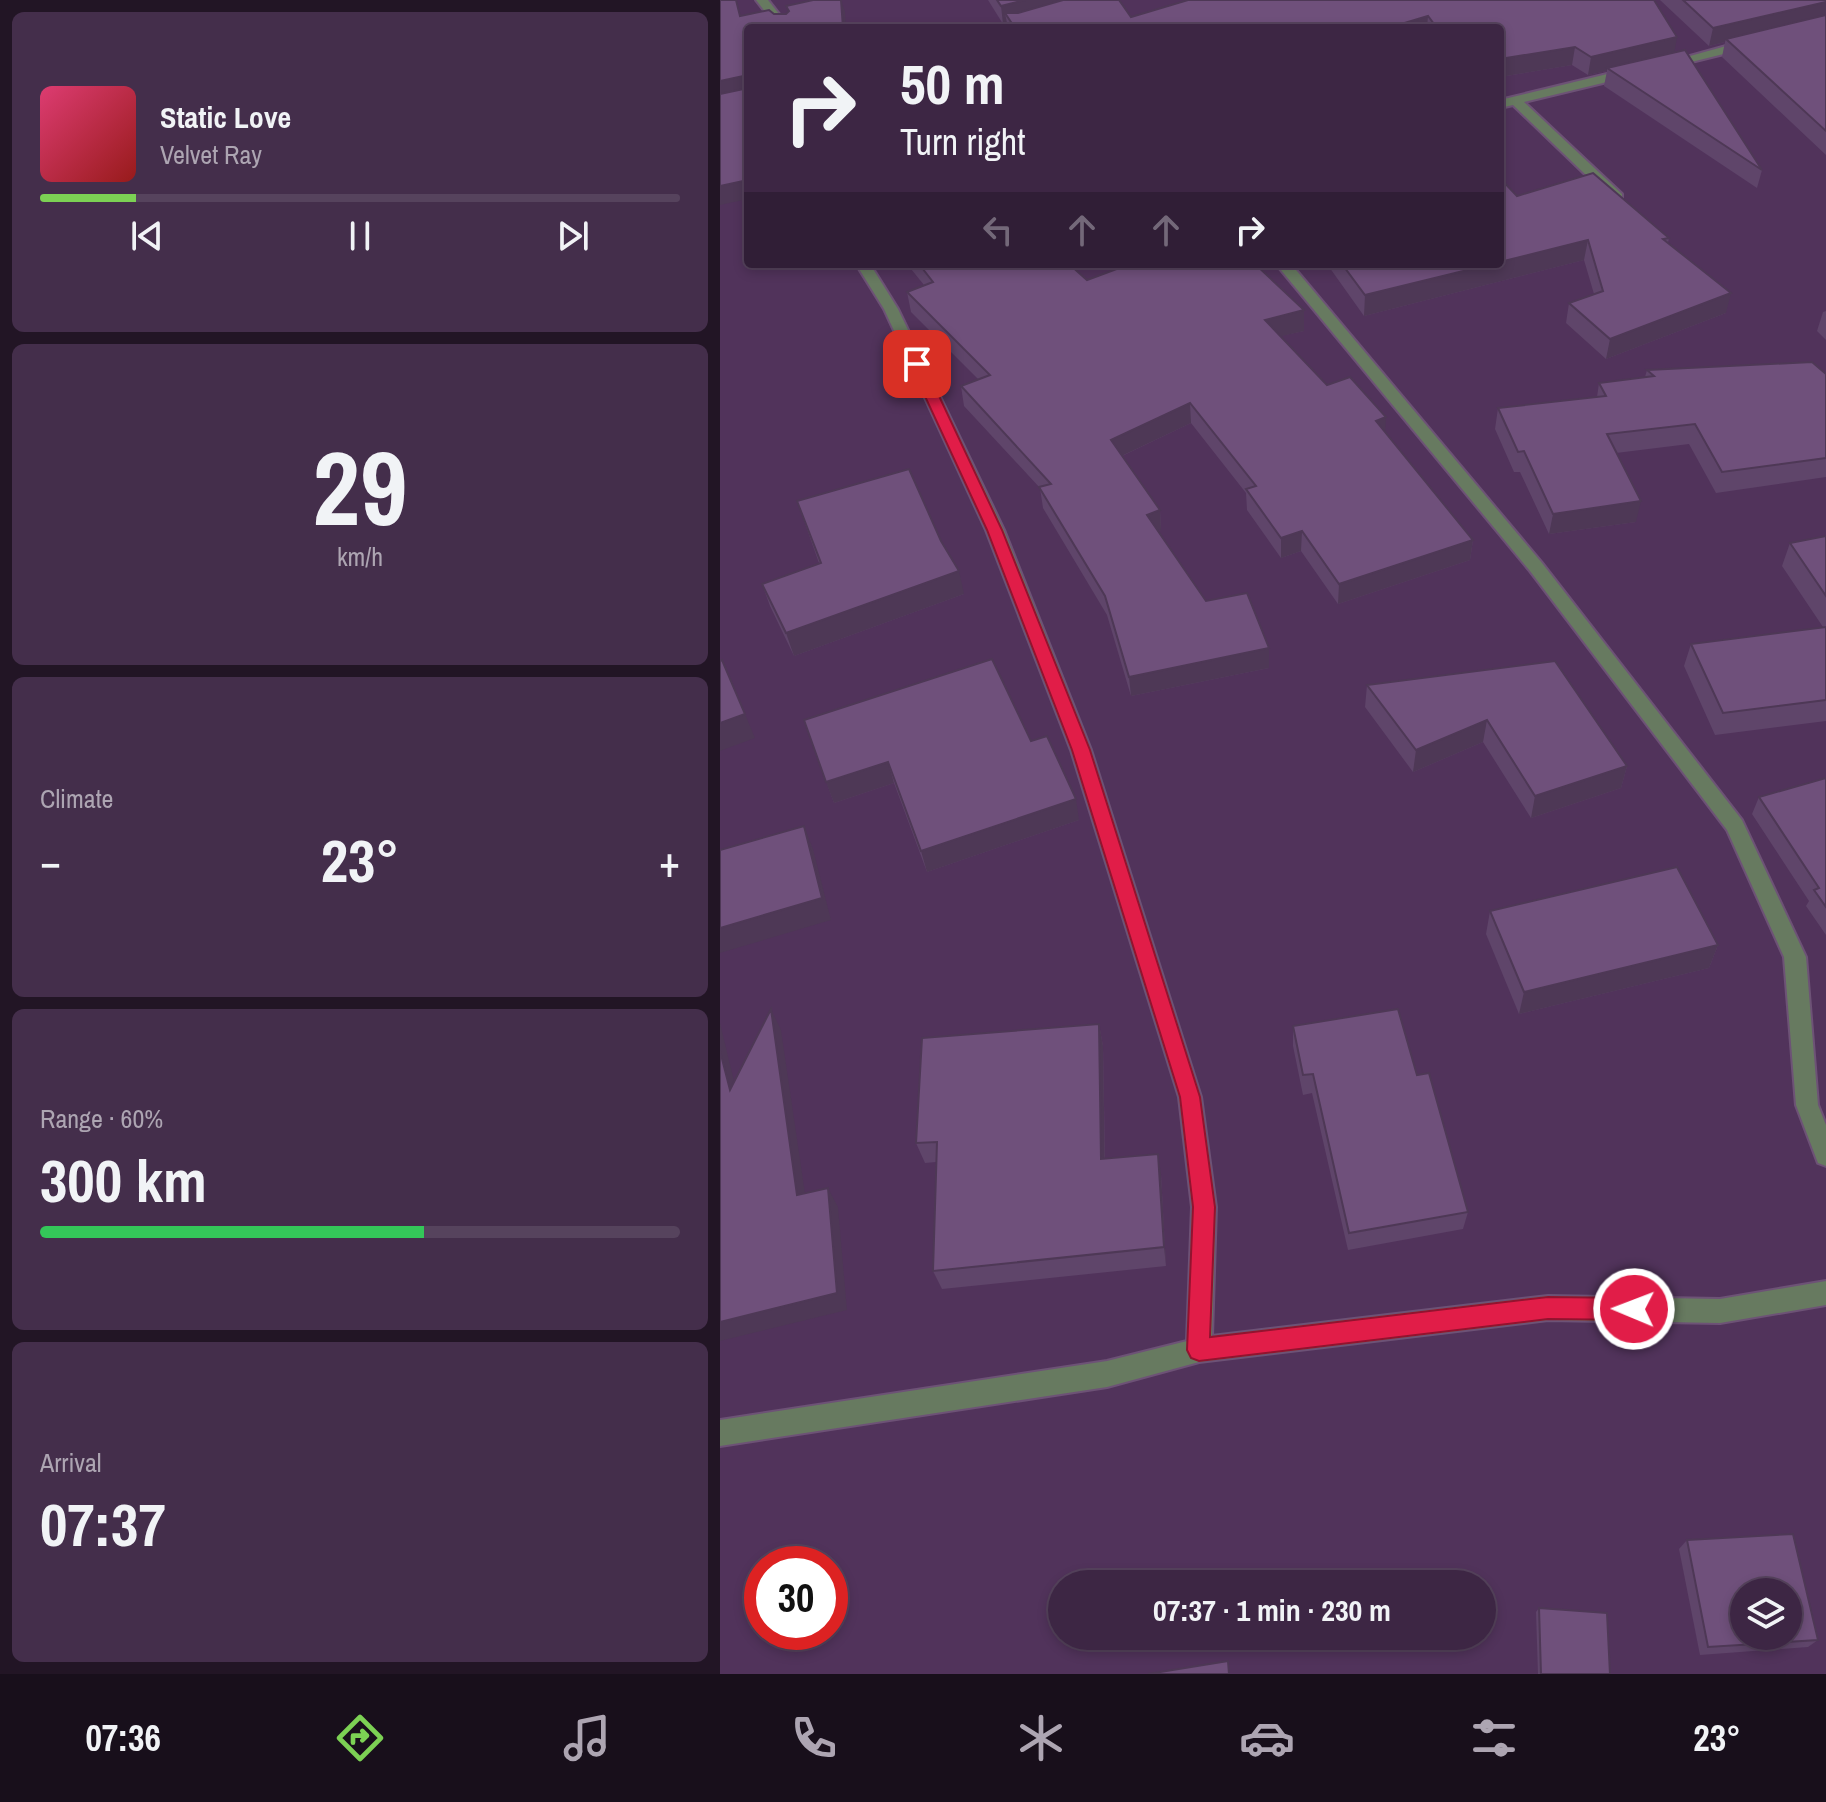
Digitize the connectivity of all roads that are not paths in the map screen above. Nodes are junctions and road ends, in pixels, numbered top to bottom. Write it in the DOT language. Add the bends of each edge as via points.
graph roads {
  1 [pos="762,0"];
  2 [pos="781,24"];
  3 [pos="1768,39"];
  4 [pos="1515,100"];
  5 [pos="1504,103"];
  6 [pos="1625,206"];
  7 [pos="865,268"];
  8 [pos="1286,268"];
  9 [pos="1826,1155"];
  10 [pos="1826,1293"];
  11 [pos="1199,1350"];
  12 [pos="720,1433"];
  1 -- 2 [label="street"];
  3 -- 4 [label="street"];
  4 -- 5 [label="street"];
  4 -- 6 [label="street"];
  7 -- 11 [label="street" via="891,309 1000,545 1081,750 1186,1082 1204,1207"];
  8 -- 9 [label="street" via="1536,567 1735,826 1795,957 1807,1105"];
  10 -- 11 [label="street" via="1720,1311 1548,1308"];
  11 -- 12 [label="street" via="1107,1374"];
}
